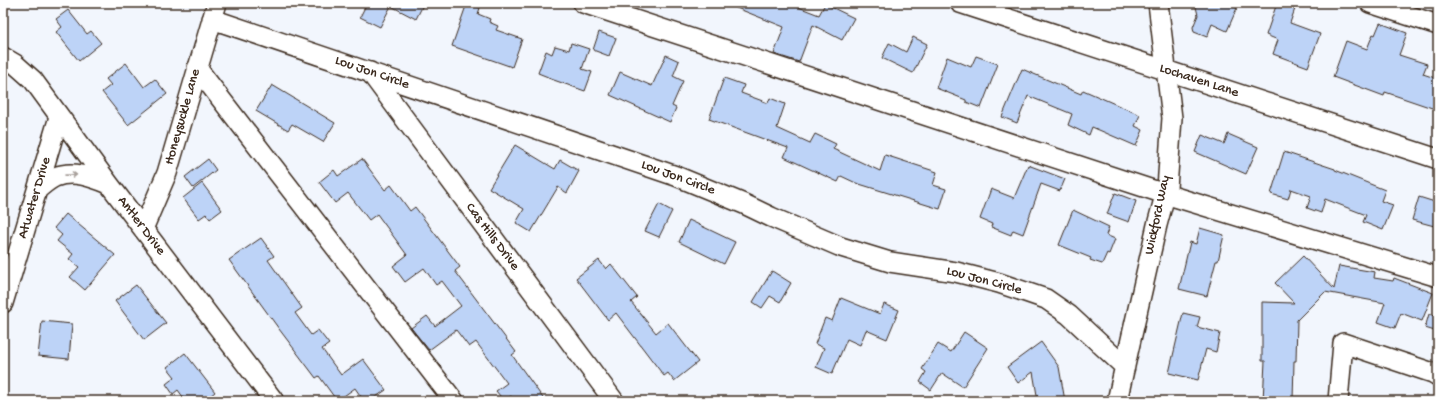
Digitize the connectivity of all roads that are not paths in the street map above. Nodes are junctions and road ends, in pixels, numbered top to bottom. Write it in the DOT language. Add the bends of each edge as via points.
graph roads {
  1 [pos="583,3"];
  2 [pos="960,3"];
  3 [pos="1158,3"];
  4 [pos="1370,3"];
  5 [pos="214,11"];
  6 [pos="1438,25"];
  7 [pos="3,57"];
  8 [pos="197,68"];
  9 [pos="1167,70"];
  10 [pos="370,72"];
  11 [pos="59,116"];
  12 [pos="1438,159"];
  13 [pos="109,184"];
  14 [pos="37,190"];
  15 [pos="1165,194"];
  16 [pos="143,229"];
  17 [pos="1438,277"];
  18 [pos="3,303"];
  19 [pos="1124,366"];
  20 [pos="1438,376"];
  21 [pos="274,401"];
  22 [pos="454,401"];
  23 [pos="614,401"];
  24 [pos="1117,401"];
  25 [pos="1338,401"];
  1 -- 15 [label="street"];
  2 -- 9 [label="street, Lochaven Lane"];
  3 -- 9 [label="street, Wickford Way"];
  4 -- 6 [label="street"];
  5 -- 8 [label="street, Honeysuckle Lane"];
  5 -- 10 [label="street, Lou Jon Circle"];
  7 -- 11 [label="street, Antler Drive" via="33,80"];
  8 -- 16 [label="street, Honeysuckle Lane" via="167,173"];
  8 -- 22 [label="street"];
  9 -- 12 [label="street, Lochaven Lane"];
  9 -- 15 [label="street, Wickford Way" via="1172,118"];
  10 -- 19 [label="street, Lou Jon Circle" via="676,176 841,247 890,262 956,272 1046,299 1069,315"];
  10 -- 23 [label="street, Cas Hills Drive"];
  11 -- 13 [label="street, Antler Drive"];
  11 -- 14 [label="street, Atwater Drive"];
  14 -- 13 [label="street, one-way" via="54,177 70,174 90,176"];
  13 -- 16 [label="street, Antler Drive"];
  14 -- 18 [label="street, Atwater Drive"];
  15 -- 17 [label="street"];
  15 -- 19 [label="street, Wickford Way"];
  16 -- 21 [label="street, Antler Drive"];
  19 -- 24 [label="street, Wickford Way"];
  20 -- 25 [label="street" via="1343,342"];
}
